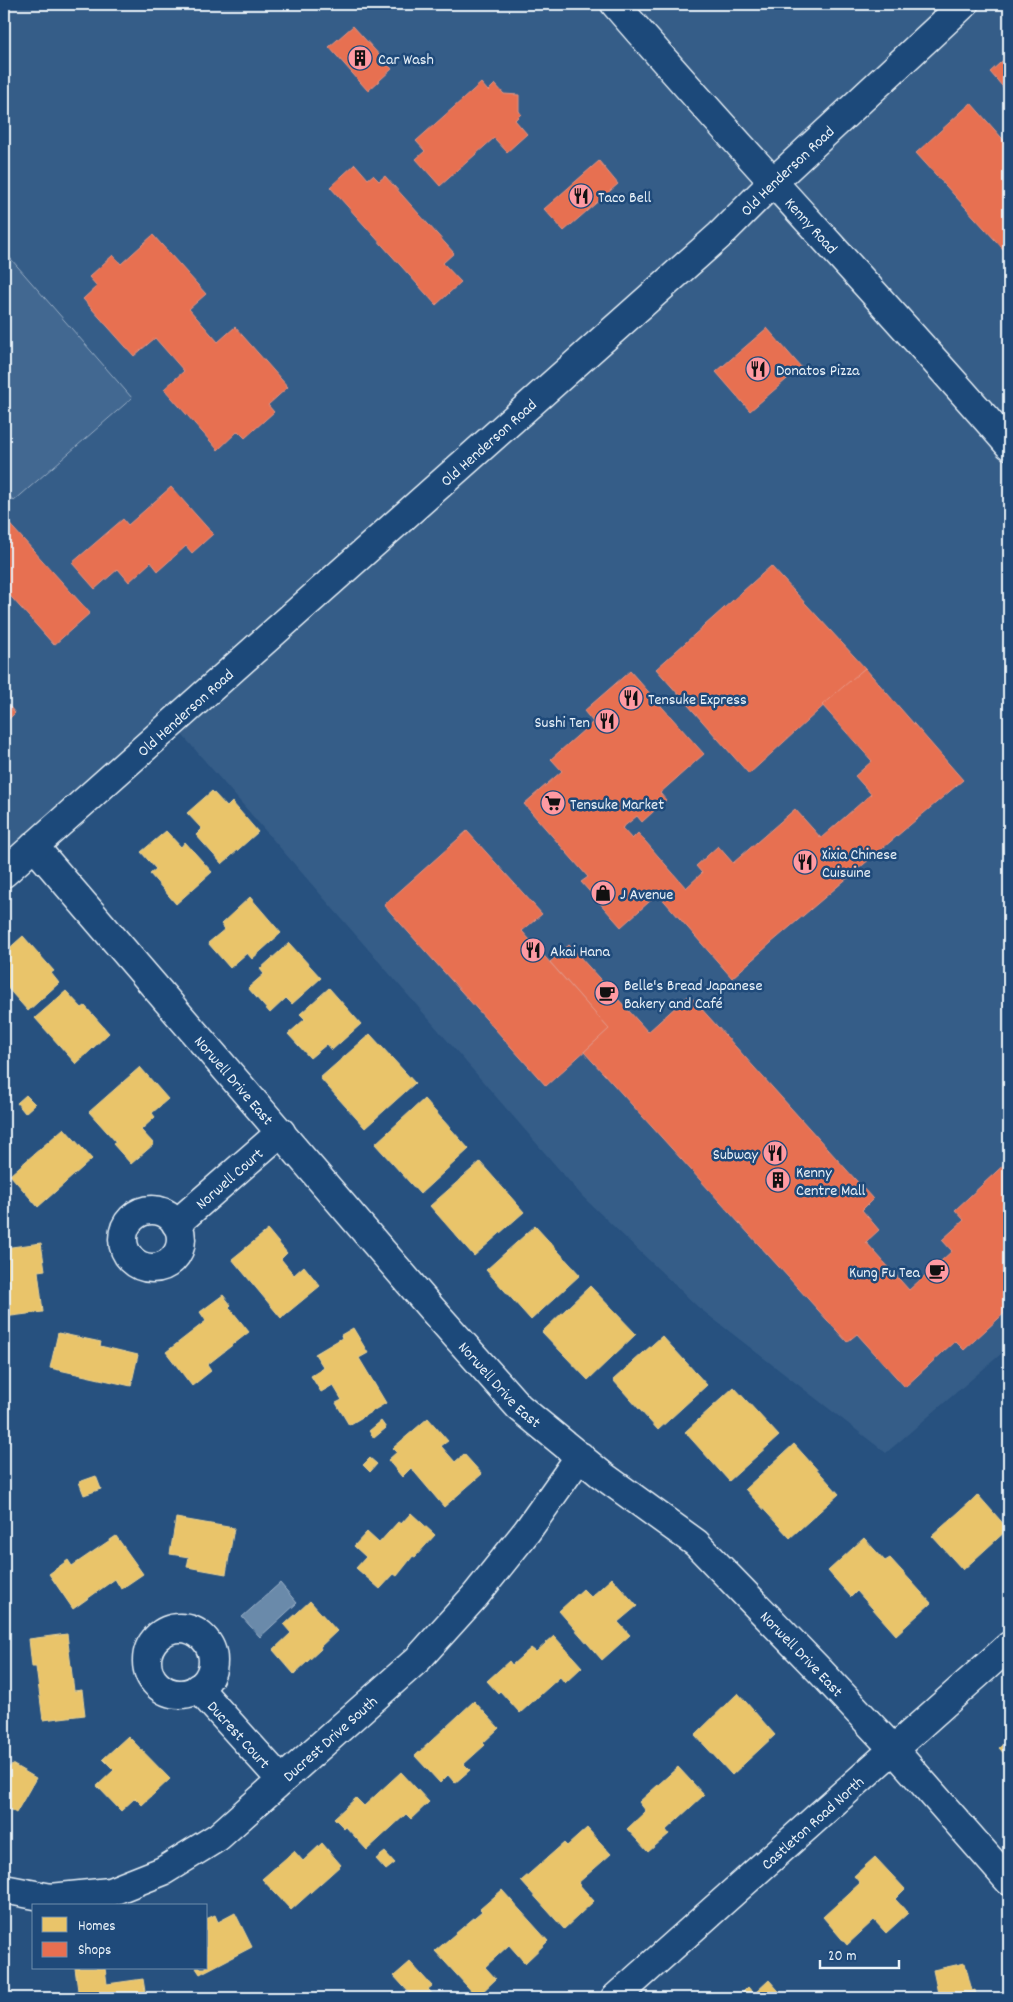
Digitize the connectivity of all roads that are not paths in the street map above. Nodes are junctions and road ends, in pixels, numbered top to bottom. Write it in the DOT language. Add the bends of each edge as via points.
graph roads {
  1 [pos="615,4"];
  2 [pos="964,4"];
  3 [pos="773,182"];
  4 [pos="1009,445"];
  5 [pos="34,846"];
  6 [pos="4,873"];
  7 [pos="281,1132"];
  8 [pos="176,1224"];
  9 [pos="580,1456"];
  10 [pos="1009,1646"];
  11 [pos="198,1688"];
  12 [pos="894,1750"];
  13 [pos="281,1780"];
  14 [pos="1009,1881"];
  15 [pos="4,1889"];
  16 [pos="615,1998"];
  1 -- 3 [label="street, Kenny Road"];
  2 -- 3 [label="street, Old Henderson Road"];
  3 -- 4 [label="street, Kenny Road"];
  3 -- 5 [label="street, Old Henderson Road" via="720,235"];
  5 -- 6 [label="street, Old Henderson Road"];
  5 -- 7 [label="street, Norwell Drive East"];
  7 -- 8 [label="street, Norwell Court"];
  7 -- 9 [label="street, Norwell Drive East" via="519,1407"];
  9 -- 12 [label="street, Norwell Drive East" via="696,1543"];
  9 -- 13 [label="street, Ducrest Drive South" via="481,1589 418,1659"];
  10 -- 12 [label="street, Castleton Road North"];
  11 -- 13 [label="street, Ducrest Court"];
  12 -- 14 [label="street, Norwell Drive East"];
  12 -- 16 [label="street, Castleton Road North"];
  13 -- 15 [label="street, Ducrest Drive South" via="218,1837 163,1871 110,1892 51,1898"];
}
